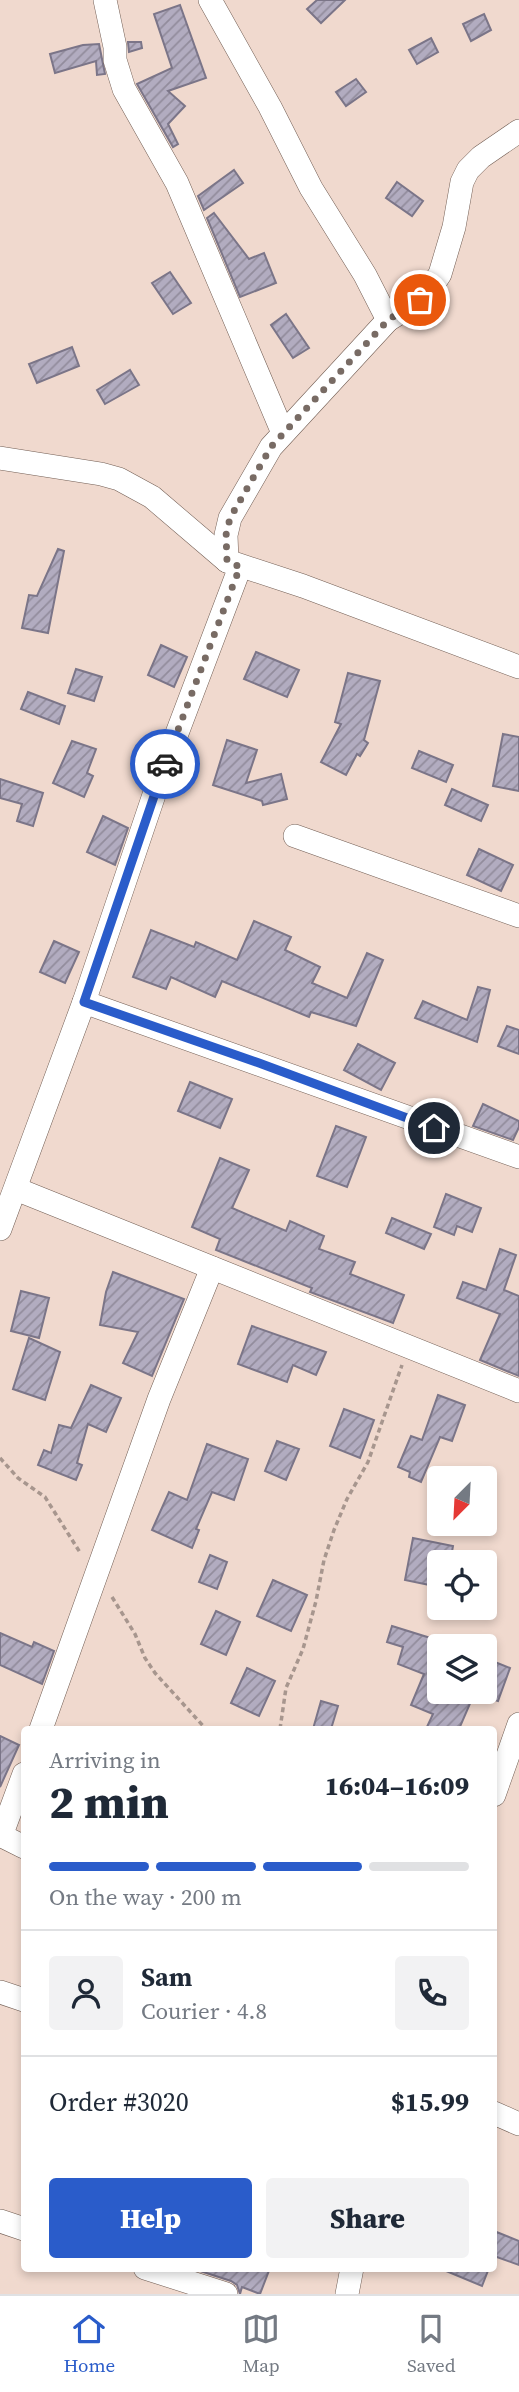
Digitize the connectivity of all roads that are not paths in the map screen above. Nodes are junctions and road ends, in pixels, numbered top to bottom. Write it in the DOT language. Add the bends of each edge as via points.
graph roads {
  1 [pos="105,0"];
  2 [pos="210,0"];
  3 [pos="519,131"];
  4 [pos="388,320"];
  5 [pos="284,433"];
  6 [pos="0,458"];
  7 [pos="234,564"];
  8 [pos="519,667"];
  9 [pos="295,836"];
  10 [pos="519,916"];
  11 [pos="84,1002"];
  12 [pos="519,1157"];
  13 [pos="16,1189"];
  14 [pos="0,1229"];
  15 [pos="212,1268"];
  16 [pos="519,1391"];
  17 [pos="519,1724"];
  18 [pos="42,1726"];
  19 [pos="21,1782"];
  20 [pos="497,1786"];
  21 [pos="1,1836"];
  22 [pos="21,1846"];
  23 [pos="0,1992"];
  24 [pos="21,1999"];
  25 [pos="497,2114"];
  26 [pos="519,2123"];
  27 [pos="0,2221"];
  28 [pos="21,2228"];
  29 [pos="157,2272"];
  30 [pos="351,2272"];
  31 [pos="226,2294"];
  32 [pos="347,2294"];
  1 -- 5 [label="street" via="124,89 177,183"];
  2 -- 4 [label="street"];
  3 -- 4 [label="street" via="468,170 440,274 420,300"];
  4 -- 5 [label="street"];
  5 -- 7 [label="street" via="230,518 226,535"];
  6 -- 7 [label="street" via="101,474 135,486"];
  7 -- 8 [label="street"];
  7 -- 11 [label="street"];
  9 -- 10 [label="street"];
  11 -- 12 [label="street"];
  11 -- 13 [label="street"];
  13 -- 14 [label="street"];
  13 -- 15 [label="street"];
  15 -- 16 [label="street"];
  15 -- 18 [label="street" via="159,1399"];
  17 -- 20 [label="street"];
  19 -- 21 [label="street"];
  21 -- 22 [label="street"];
  23 -- 24 [label="street"];
  25 -- 26 [label="street"];
  27 -- 28 [label="street"];
  29 -- 31 [label="street"];
  30 -- 32 [label="street"];
}
